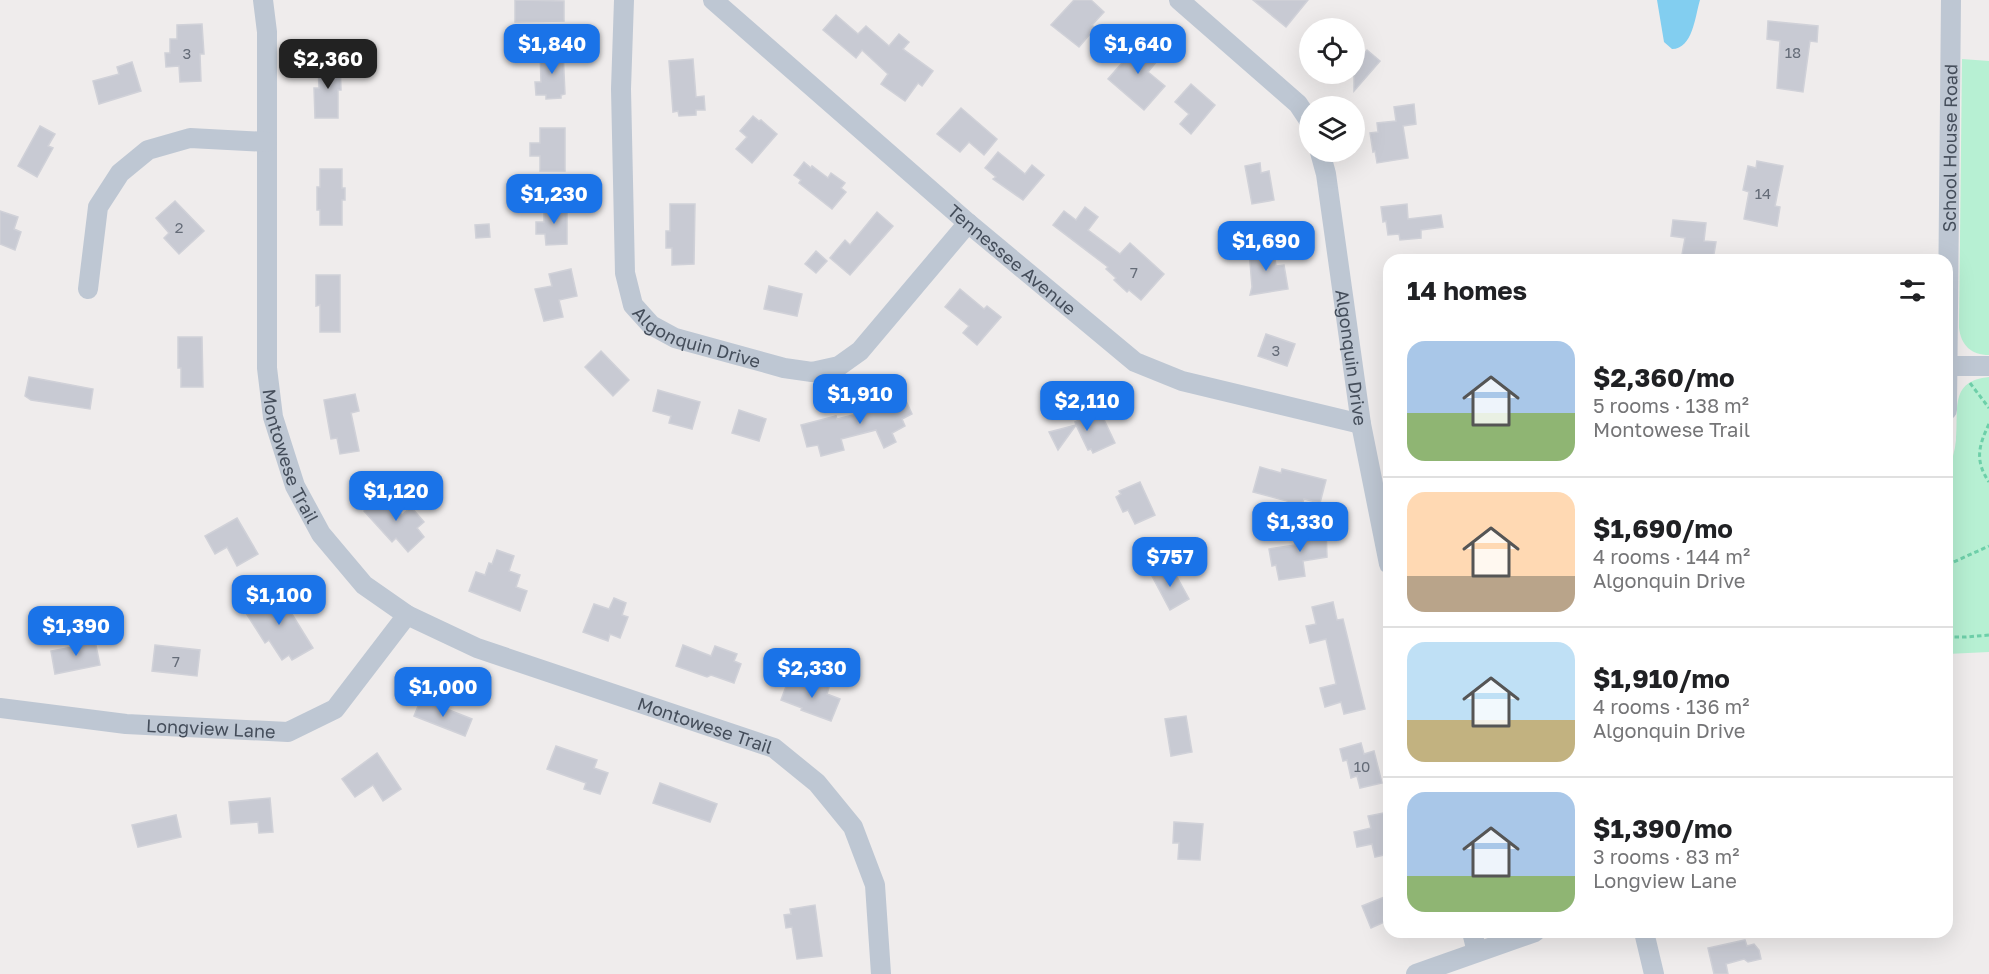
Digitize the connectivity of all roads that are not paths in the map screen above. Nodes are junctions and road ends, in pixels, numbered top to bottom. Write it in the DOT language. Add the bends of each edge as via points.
graph roads {
  1 [pos="263,0"];
  2 [pos="624,0"];
  3 [pos="713,0"];
  4 [pos="1951,0"];
  5 [pos="1190,3"];
  6 [pos="1299,106"];
  7 [pos="267,142"];
  8 [pos="1323,162"];
  9 [pos="968,223"];
  10 [pos="1949,254"];
  11 [pos="88,289"];
  12 [pos="1953,366"];
  13 [pos="1989,366"];
  14 [pos="1361,424"];
  15 [pos="1383,534"];
  16 [pos="407,615"];
  17 [pos="0,708"];
  18 [pos="1474,938"];
  19 [pos="1518,938"];
  20 [pos="1645,938"];
  21 [pos="1478,952"];
  22 [pos="881,974"];
  23 [pos="1416,974"];
  24 [pos="1654,974"];
  1 -- 7 [label="street, Montowese Trail" via="267,32"];
  2 -- 9 [label="street, Algonquin Drive" via="621,89 624,273 633,305 651,325 675,338 784,368 812,372 838,366 860,351"];
  3 -- 9 [label="street, Tennessee Avenue"];
  4 -- 10 [label="street, School House Road"];
  5 -- 6 [label="street"];
  7 -- 11 [label="street" via="190,138 148,150 120,173 98,207"];
  7 -- 16 [label="street, Montowese Trail" via="267,368 273,417 295,486 321,534 364,585"];
  8 -- 14 [label="street, Algonquin Drive"];
  9 -- 14 [label="street, Tennessee Avenue" via="1135,362 1182,381"];
  12 -- 13 [label="street"];
  14 -- 15 [label="street, Algonquin Drive"];
  16 -- 17 [label="street, Longview Lane" via="335,709 288,732 126,724"];
  16 -- 22 [label="street, Montowese Trail" via="477,648 774,748 817,783 853,827 875,885"];
  18 -- 21 [label="street"];
  19 -- 21 [label="street"];
  20 -- 24 [label="street"];
  21 -- 23 [label="street"];
}
